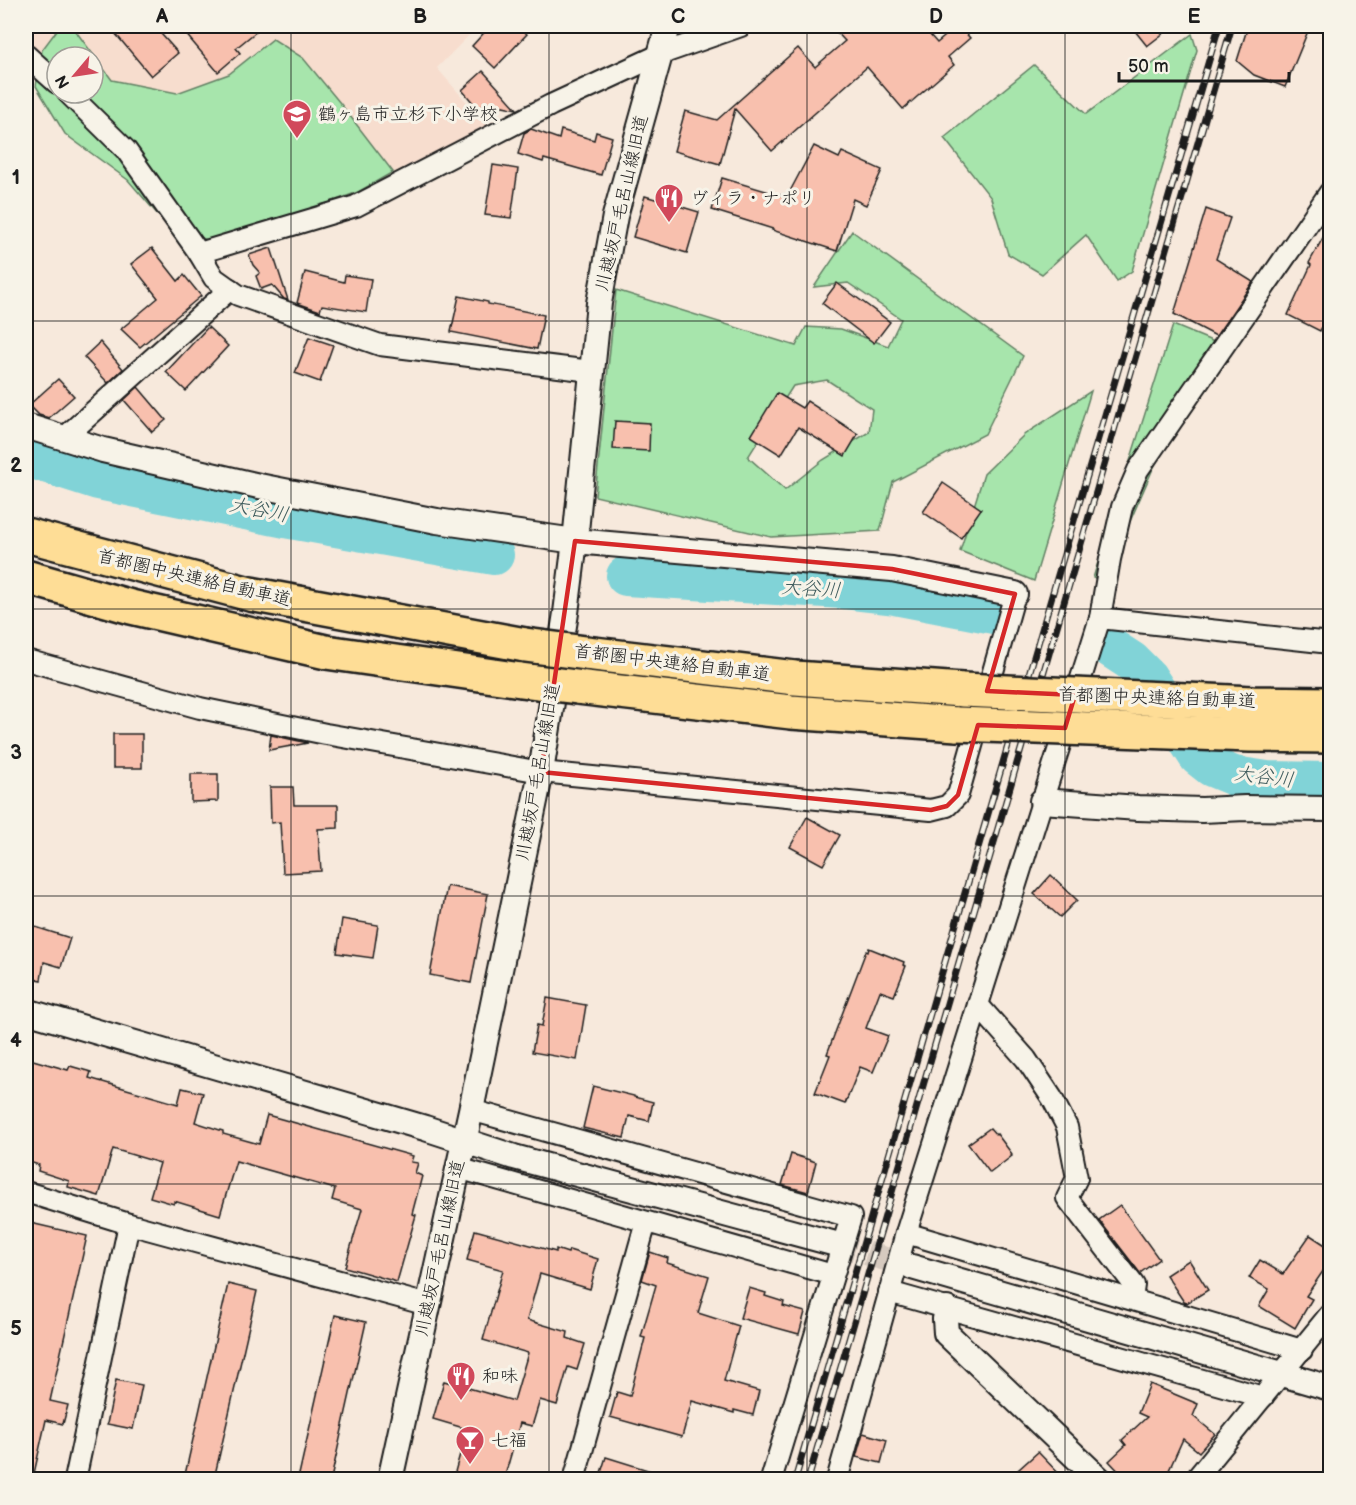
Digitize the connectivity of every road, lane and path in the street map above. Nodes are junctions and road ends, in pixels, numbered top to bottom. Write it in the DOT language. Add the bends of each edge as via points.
graph roads {
  1 [pos="668,26"];
  2 [pos="741,26"];
  3 [pos="661,54"];
  4 [pos="26,56"];
  5 [pos="45,73"];
  6 [pos="80,105"];
  7 [pos="1330,192"];
  8 [pos="199,253"];
  9 [pos="230,289"];
  10 [pos="591,371"];
  11 [pos="26,426"];
  12 [pos="64,438"];
  13 [pos="26,535"];
  14 [pos="575,542"];
  15 [pos="26,577"];
  16 [pos="1015,594"];
  17 [pos="1100,618"];
  18 [pos="1330,643"];
  19 [pos="26,660"];
  20 [pos="1330,704"];
  21 [pos="1330,736"];
  22 [pos="541,772"];
  23 [pos="1042,801"];
  24 [pos="1330,809"];
  25 [pos="978,1005"];
  26 [pos="26,1011"];
  27 [pos="471,1110"];
  28 [pos="464,1141"];
  29 [pos="458,1168"];
  30 [pos="26,1192"];
  31 [pos="646,1222"];
  32 [pos="129,1224"];
  33 [pos="906,1233"];
  34 [pos="832,1243"];
  35 [pos="912,1267"];
  36 [pos="833,1275"];
  37 [pos="889,1292"];
  38 [pos="1132,1299"];
  39 [pos="428,1305"];
  40 [pos="947,1309"];
  41 [pos="1330,1314"];
  42 [pos="1302,1350"];
  43 [pos="1282,1374"];
  44 [pos="1330,1388"];
  45 [pos="1263,1397"];
  46 [pos="75,1479"];
  47 [pos="390,1479"];
  48 [pos="574,1479"];
  49 [pos="771,1479"];
  50 [pos="837,1479"];
  51 [pos="1099,1479"];
  52 [pos="1195,1479"];
  1 -- 3 [label="street, 川越坂戸毛呂山線旧道"];
  2 -- 3 [label="street"];
  3 -- 8 [label="street" via="551,105 356,206"];
  3 -- 10 [label="street, 川越坂戸毛呂山線旧道" via="615,216"];
  4 -- 5 [label="street"];
  6 -- 8 [label="street" via="126,150"];
  7 -- 17 [label="street" via="1138,470 1122,507"];
  8 -- 9 [label="street" via="214,278"];
  9 -- 10 [label="street" via="380,345"];
  9 -- 12 [label="street"];
  10 -- 14 [label="street, 川越坂戸毛呂山線旧道"];
  11 -- 12 [label="street"];
  12 -- 14 [label="street" via="260,486 437,521"];
  13 -- 20 [label="highway, 首都圏中央連絡自動車道, bridge" via="250,594 586,653 795,678 962,690"];
  14 -- 16 [label="street" via="892,569"];
  14 -- 22 [label="street, 川越坂戸毛呂山線旧道"];
  15 -- 21 [label="highway, 首都圏中央連絡自動車道, bridge" via="131,607 326,652 577,687 791,712 957,724"];
  16 -- 22 [label="street" via="958,795 947,807 932,810"];
  17 -- 18 [label="street"];
  17 -- 23 [label="street"];
  19 -- 22 [label="street" via="200,708"];
  22 -- 27 [label="street, 川越坂戸毛呂山線旧道"];
  23 -- 24 [label="street" via="1202,810"];
  23 -- 25 [label="street"];
  25 -- 33 [label="street"];
  25 -- 38 [label="street" via="1026,1059 1062,1117 1077,1178 1067,1198 1134,1285"];
  26 -- 28 [label="street"];
  27 -- 28 [label="street, 川越坂戸毛呂山線旧道"];
  27 -- 36 [label="street" via="851,1217"];
  28 -- 29 [label="street, 川越坂戸毛呂山線旧道"];
  28 -- 34 [label="street"];
  29 -- 31 [label="street"];
  29 -- 39 [label="street, 川越坂戸毛呂山線旧道"];
  30 -- 32 [label="street"];
  31 -- 36 [label="street"];
  31 -- 48 [label="street"];
  32 -- 39 [label="street"];
  32 -- 46 [label="street"];
  33 -- 37 [label="street"];
  33 -- 38 [label="street"];
  35 -- 43 [label="street"];
  36 -- 49 [label="street"];
  37 -- 40 [label="street"];
  37 -- 50 [label="street"];
  38 -- 42 [label="street"];
  39 -- 47 [label="street, 川越坂戸毛呂山線旧道"];
  40 -- 45 [label="street"];
  40 -- 51 [label="street" via="946,1333"];
  41 -- 42 [label="street"];
  42 -- 43 [label="street"];
  43 -- 44 [label="street"];
  43 -- 45 [label="street"];
  45 -- 52 [label="street"];
}
